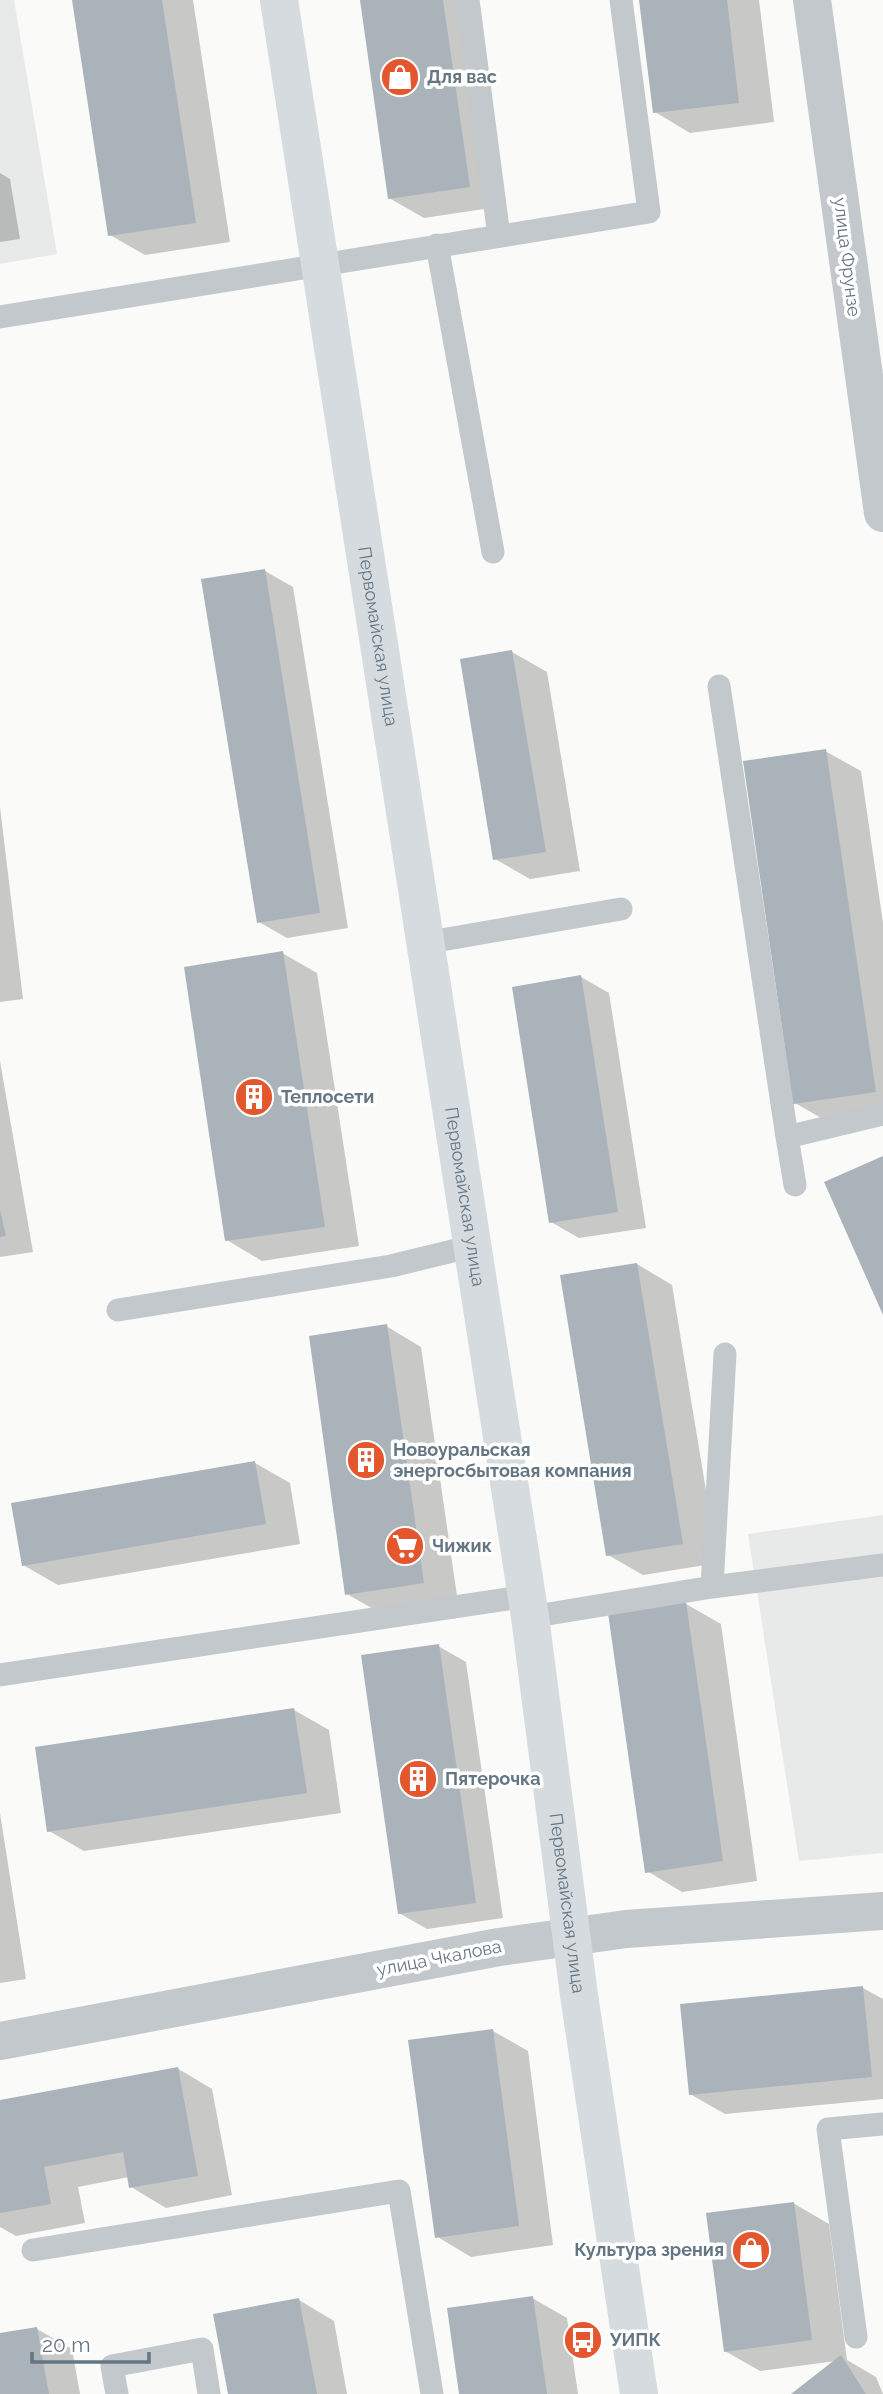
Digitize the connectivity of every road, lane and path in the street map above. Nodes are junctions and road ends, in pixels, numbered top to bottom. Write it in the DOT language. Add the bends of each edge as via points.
graph roads {
  1 [pos="279,0"];
  2 [pos="468,0"];
  3 [pos="621,0"];
  4 [pos="812,0"];
  5 [pos="499,236"];
  6 [pos="437,245"];
  7 [pos="322,263"];
  8 [pos="0,317"];
  9 [pos="883,513"];
  10 [pos="493,552"];
  11 [pos="719,686"];
  12 [pos="621,909"];
  13 [pos="424,943"];
  14 [pos="883,1114"];
  15 [pos="788,1137"];
  16 [pos="795,1185"];
  17 [pos="473,1246"];
  18 [pos="118,1310"];
  19 [pos="726,1354"];
  20 [pos="883,1564"];
  21 [pos="712,1587"];
  22 [pos="529,1606"];
  23 [pos="0,1675"];
  24 [pos="883,1911"];
  25 [pos="572,1936"];
  26 [pos="0,2041"];
  27 [pos="883,2124"];
  28 [pos="33,2250"];
  29 [pos="856,2337"];
  30 [pos="117,2394"];
  31 [pos="209,2394"];
  32 [pos="432,2394"];
  33 [pos="639,2394"];
  1 -- 7 [label="main road, Первомайская улица"];
  2 -- 5 [label="lane"];
  3 -- 5 [label="lane" via="649,212"];
  4 -- 9 [label="street, улица Фрунзе"];
  5 -- 6 [label="lane"];
  6 -- 7 [label="lane"];
  6 -- 10 [label="lane"];
  7 -- 8 [label="lane"];
  7 -- 13 [label="main road, Первомайская улица"];
  11 -- 15 [label="lane"];
  12 -- 13 [label="lane"];
  13 -- 17 [label="main road, Первомайская улица"];
  14 -- 15 [label="lane"];
  15 -- 16 [label="lane"];
  17 -- 18 [label="lane" via="391,1266"];
  17 -- 22 [label="main road, Первомайская улица"];
  19 -- 21 [label="lane"];
  20 -- 21 [label="lane"];
  21 -- 22 [label="lane"];
  22 -- 23 [label="lane"];
  22 -- 25 [label="main road, Первомайская улица"];
  24 -- 25 [label="street, улица Чкалова"];
  25 -- 26 [label="street, улица Чкалова"];
  25 -- 33 [label="main road, Первомайская улица"];
  27 -- 29 [label="lane" via="828,2129"];
  28 -- 32 [label="lane" via="398,2191"];
  30 -- 31 [label="lane" via="112,2366 202,2349"];
}
